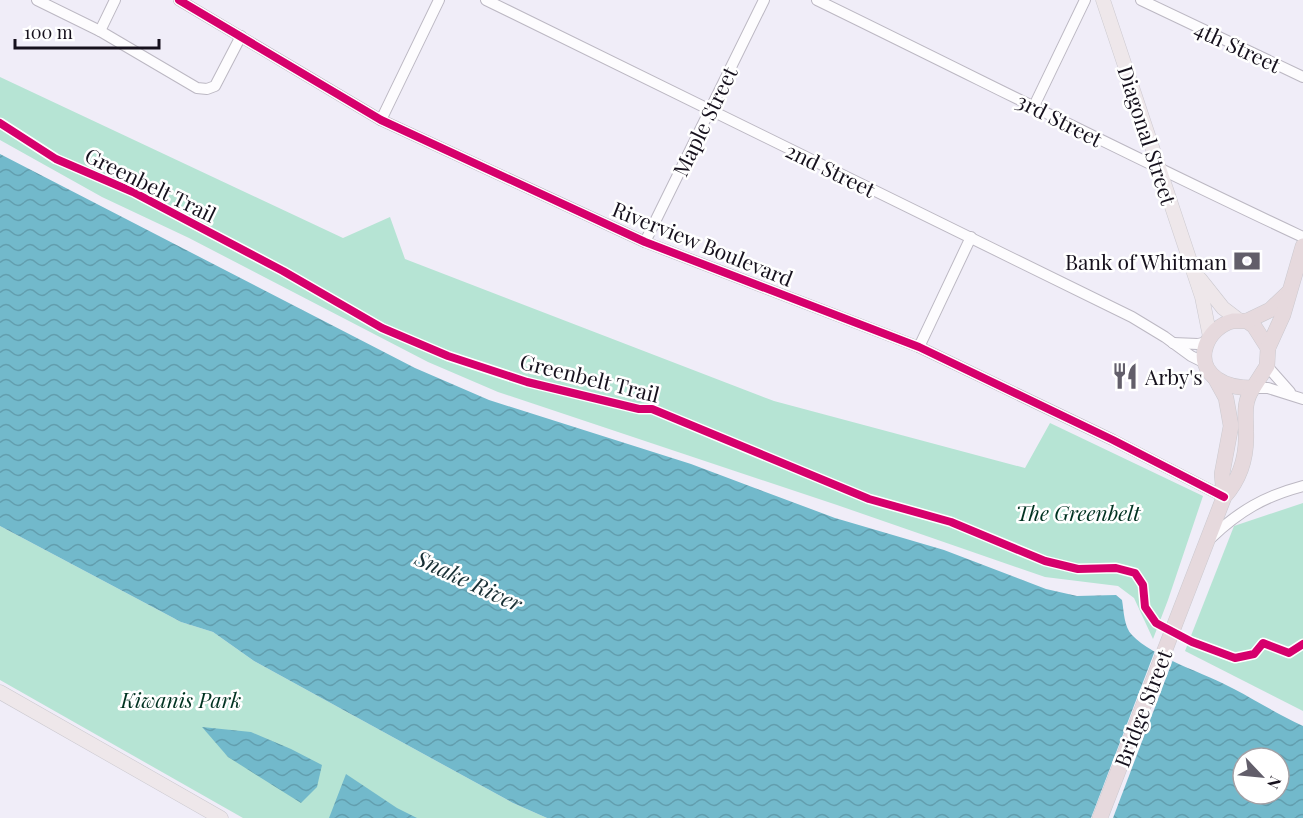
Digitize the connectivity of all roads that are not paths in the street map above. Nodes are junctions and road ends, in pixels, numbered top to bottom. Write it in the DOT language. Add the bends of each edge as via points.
graph roads {
  1 [pos="37,0"];
  2 [pos="115,0"];
  3 [pos="179,0"];
  4 [pos="439,0"];
  5 [pos="486,0"];
  6 [pos="764,0"];
  7 [pos="817,0"];
  8 [pos="1085,0"];
  9 [pos="1103,0"];
  10 [pos="1141,0"];
  11 [pos="100,31"];
  12 [pos="241,36"];
  13 [pos="1303,77"];
  14 [pos="1034,106"];
  15 [pos="710,109"];
  16 [pos="381,120"];
  17 [pos="1161,171"];
  18 [pos="971,237"];
  19 [pos="1303,237"];
  20 [pos="645,242"];
  21 [pos="1303,246"];
  22 [pos="1193,270"];
  23 [pos="1289,292"];
  24 [pos="1244,321"];
  25 [pos="1208,340"];
  26 [pos="1173,343"];
  27 [pos="919,346"];
  28 [pos="1268,348"];
  29 [pos="1205,363"];
  30 [pos="1267,366"];
  31 [pos="1215,378"];
  32 [pos="1253,388"];
  33 [pos="1298,397"];
  34 [pos="1303,486"];
  35 [pos="1224,497"];
  36 [pos="1206,542"];
  37 [pos="0,692"];
  38 [pos="220,818"];
  39 [pos="1100,818"];
  1 -- 11 [label="street"];
  2 -- 11 [label="street"];
  3 -- 12 [label="street, Riverview Boulevard"];
  4 -- 16 [label="street"];
  5 -- 15 [label="street, 2nd Street"];
  6 -- 15 [label="street, Maple Street"];
  7 -- 14 [label="street, 3rd Street"];
  8 -- 14 [label="street"];
  9 -- 17 [label="main road, Diagonal Street"];
  10 -- 13 [label="street, 4th Street"];
  11 -- 12 [label="street" via="197,88 207,89 215,86"];
  12 -- 16 [label="street, Riverview Boulevard"];
  14 -- 17 [label="street, 3rd Street"];
  15 -- 18 [label="street, 2nd Street"];
  15 -- 20 [label="street, Maple Street"];
  16 -- 20 [label="street, Riverview Boulevard"];
  17 -- 19 [label="street, 3rd Street"];
  17 -- 22 [label="main road, Diagonal Street"];
  18 -- 26 [label="street, 2nd Street" via="1132,316"];
  18 -- 27 [label="street"];
  20 -- 27 [label="street, Riverview Boulevard"];
  21 -- 23 [label="highway"];
  22 -- 24 [label="main road, Diagonal Street" via="1223,308"];
  22 -- 25 [label="main road, Diagonal Street" via="1202,297"];
  23 -- 24 [label="highway" via="1270,310"];
  23 -- 28 [label="highway"];
  24 -- 25 [label="highway" via="1221,326"];
  24 -- 28 [label="highway" via="1259,332"];
  25 -- 26 [label="street" via="1198,344"];
  25 -- 29 [label="highway"];
  26 -- 29 [label="street, 2nd Street"];
  27 -- 35 [label="street, Riverview Boulevard"];
  28 -- 30 [label="highway"];
  29 -- 31 [label="highway"];
  30 -- 32 [label="highway"];
  30 -- 33 [label="street"];
  31 -- 32 [label="highway" via="1235,387"];
  31 -- 35 [label="highway, Bridge Street" via="1226,398 1231,426 1222,474"];
  32 -- 33 [label="street"];
  32 -- 35 [label="highway, Bridge Street" via="1245,406 1245,460"];
  34 -- 36 [label="street" via="1242,511"];
  35 -- 36 [label="highway, Bridge Street"];
  36 -- 39 [label="highway, Bridge Street"];
  37 -- 38 [label="main road"];
}
